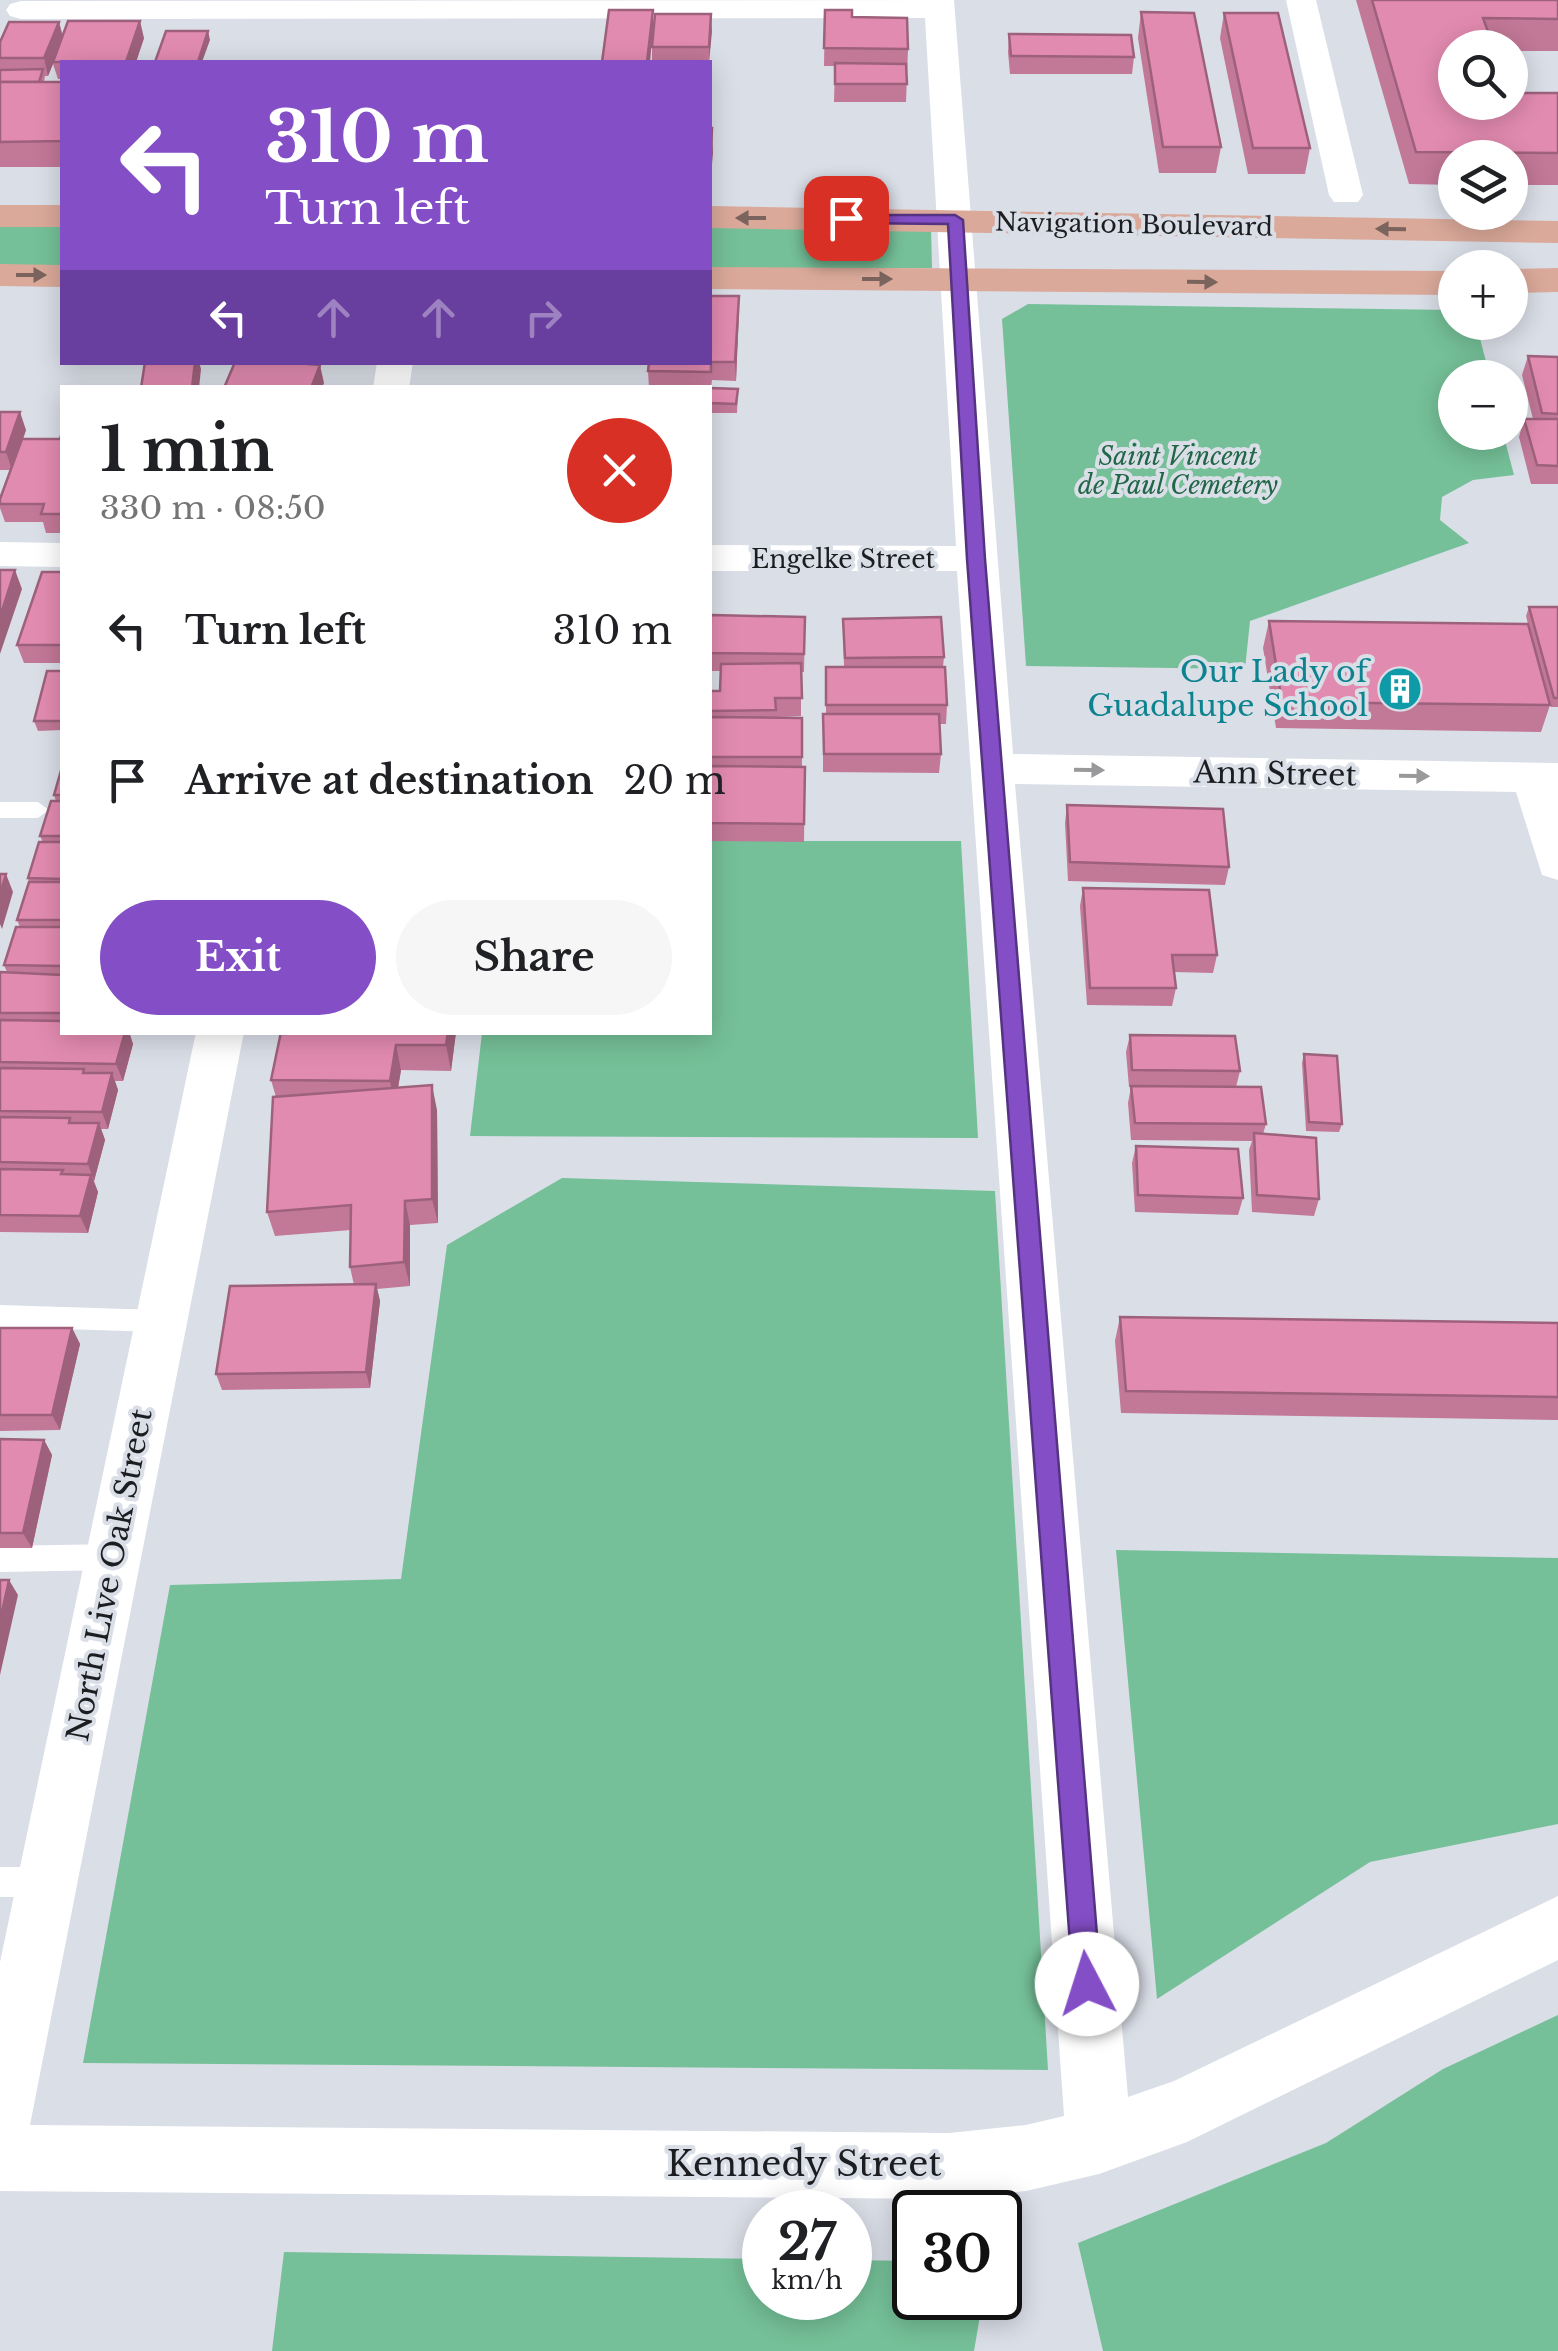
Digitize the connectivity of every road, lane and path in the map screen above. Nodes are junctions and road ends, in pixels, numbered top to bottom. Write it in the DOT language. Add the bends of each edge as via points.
graph roads {
  1 [pos="1300,0"];
  2 [pos="939,5"];
  3 [pos="439,6"];
  4 [pos="21,10"];
  5 [pos="1346,195"];
  6 [pos="0,216"];
  7 [pos="60,216"];
  8 [pos="712,218"];
  9 [pos="955,220"];
  10 [pos="1558,232"];
  11 [pos="0,275"];
  12 [pos="60,276"];
  13 [pos="712,278"];
  14 [pos="960,279"];
  15 [pos="1558,280"];
  16 [pos="1528,281"];
  17 [pos="1438,282"];
  18 [pos="0,554"];
  19 [pos="60,554"];
  20 [pos="712,558"];
  21 [pos="976,559"];
  22 [pos="992,769"];
  23 [pos="1546,778"];
  24 [pos="0,810"];
  25 [pos="38,810"];
  26 [pos="1558,864"];
  27 [pos="219,1035"];
  28 [pos="0,1316"];
  29 [pos="159,1322"];
  30 [pos="115,1558"];
  31 [pos="0,1559"];
  32 [pos="25,1882"];
  33 [pos="1558,1927"];
  34 [pos="0,2118"];
  35 [pos="1099,2141"];
  36 [pos="0,2158"];
  1 -- 5 [label="street"];
  2 -- 3 [label="street"];
  2 -- 9 [label="street"];
  3 -- 4 [label="street"];
  6 -- 7 [label="main road"];
  9 -- 8 [label="main road, Navigation Boulevard, one-way"];
  10 -- 9 [label="main road, Navigation Boulevard, one-way"];
  9 -- 14 [label="street"];
  11 -- 12 [label="main road, one-way"];
  13 -- 14 [label="main road, Navigation Boulevard, one-way"];
  14 -- 17 [label="main road, Navigation Boulevard, one-way"];
  14 -- 21 [label="street"];
  15 -- 16 [label="main road"];
  18 -- 19 [label="street"];
  20 -- 21 [label="street, Engelke Street"];
  21 -- 22 [label="street"];
  22 -- 23 [label="street, Ann Street, one-way"];
  22 -- 35 [label="street"];
  23 -- 26 [label="street"];
  24 -- 25 [label="lane"];
  27 -- 29 [label="street, North Live Oak Street"];
  28 -- 29 [label="lane"];
  29 -- 30 [label="street, North Live Oak Street"];
  30 -- 31 [label="lane"];
  30 -- 32 [label="street, North Live Oak Street"];
  32 -- 34 [label="street, North Live Oak Street"];
  33 -- 35 [label="street, Kennedy Street" via="1187,2110"];
  35 -- 36 [label="street, Kennedy Street" via="948,2166"];
}
